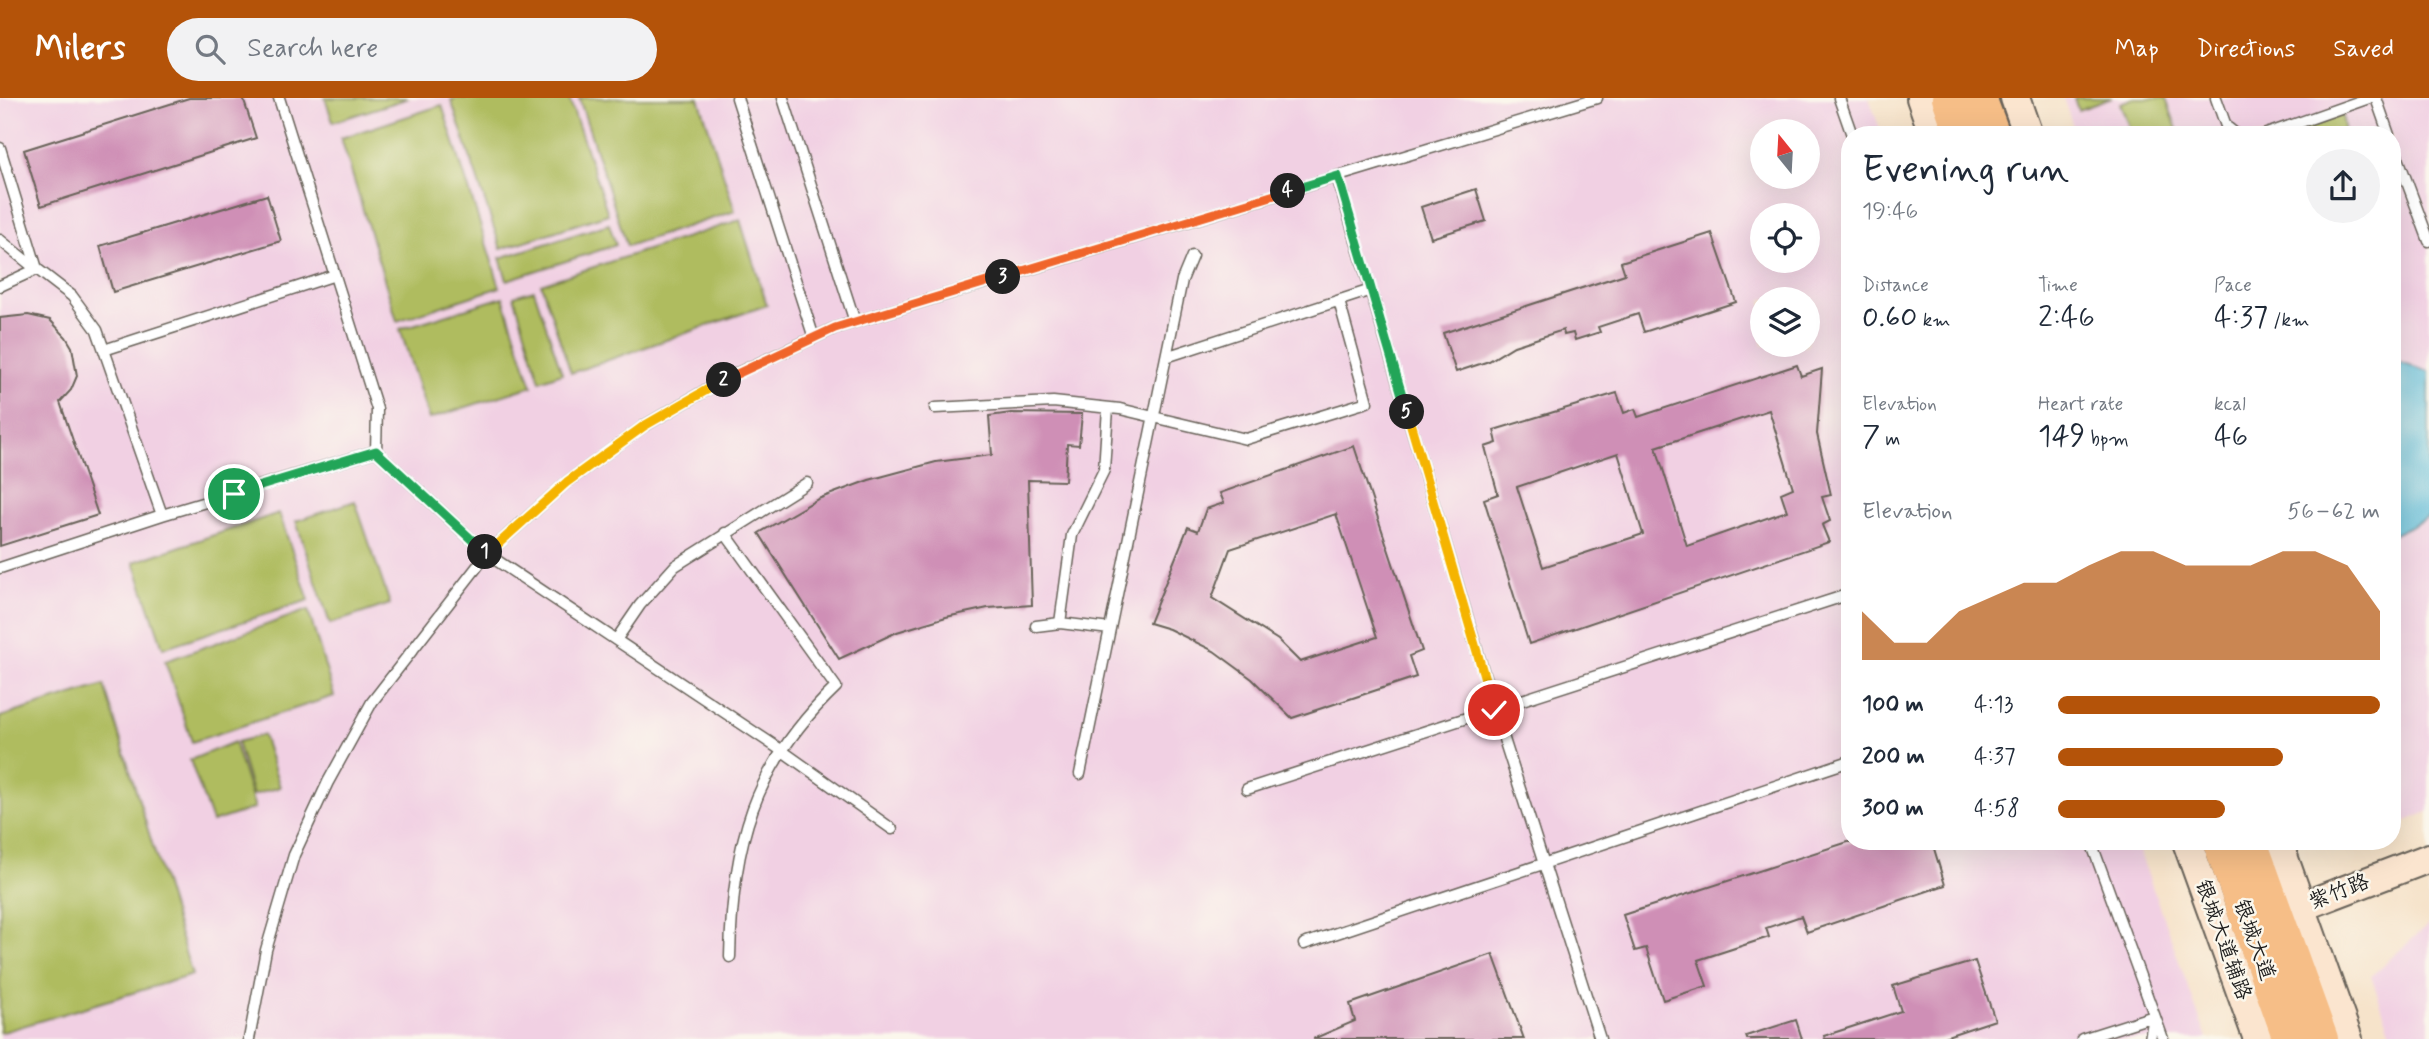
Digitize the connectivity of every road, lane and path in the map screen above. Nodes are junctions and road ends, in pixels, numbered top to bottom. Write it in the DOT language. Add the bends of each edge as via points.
graph roads {
  1 [pos="279,98"];
  2 [pos="737,98"];
  3 [pos="783,98"];
  4 [pos="1597,98"];
  5 [pos="1839,98"];
  6 [pos="1921,98"];
  7 [pos="1948,98"];
  8 [pos="1980,98"];
  9 [pos="2015,98"];
  10 [pos="2216,98"];
  11 [pos="2369,98"];
  12 [pos="2376,98"];
  13 [pos="1849,126"];
  14 [pos="1931,126"];
  15 [pos="1958,126"];
  16 [pos="1991,126"];
  17 [pos="2025,126"];
  18 [pos="2226,126"];
  19 [pos="2290,126"];
  20 [pos="2386,126"];
  21 [pos="0,148"];
  22 [pos="2401,166"];
  23 [pos="1338,176"];
  24 [pos="0,240"];
  25 [pos="2429,241"];
  26 [pos="1192,256"];
  27 [pos="37,269"];
  28 [pos="335,275"];
  29 [pos="0,286"];
  30 [pos="1371,290"];
  31 [pos="1339,301"];
  32 [pos="855,322"];
  33 [pos="814,338"];
  34 [pos="104,350"];
  35 [pos="1166,357"];
  36 [pos="935,408"];
  37 [pos="1108,408"];
  38 [pos="1154,417"];
  39 [pos="376,451"];
  40 [pos="807,482"];
  41 [pos="162,515"];
  42 [pos="725,533"];
  43 [pos="487,554"];
  44 [pos="0,568"];
  45 [pos="1841,597"];
  46 [pos="1060,623"];
  47 [pos="1036,625"];
  48 [pos="1110,629"];
  49 [pos="616,640"];
  50 [pos="1494,710"];
  51 [pos="781,750"];
  52 [pos="1841,764"];
  53 [pos="1080,774"];
  54 [pos="1247,789"];
  55 [pos="892,829"];
  56 [pos="2094,850"];
  57 [pos="2191,850"];
  58 [pos="2225,850"];
  59 [pos="2254,850"];
  60 [pos="2277,850"];
  61 [pos="2429,858"];
  62 [pos="1546,862"];
  63 [pos="2276,916"];
  64 [pos="1304,944"];
  65 [pos="730,957"];
  66 [pos="2154,1016"];
  67 [pos="249,1039"];
  68 [pos="1600,1039"];
  69 [pos="2082,1039"];
  70 [pos="2150,1039"];
  71 [pos="2163,1039"];
  72 [pos="2258,1039"];
  73 [pos="2289,1039"];
  74 [pos="2322,1039"];
  75 [pos="2348,1039"];
  1 -- 28 [label="lane"];
  2 -- 33 [label="lane"];
  3 -- 32 [label="lane"];
  4 -- 23 [label="lane"];
  5 -- 13 [label="lane"];
  6 -- 14 [label="street"];
  7 -- 15 [label="main road"];
  8 -- 16 [label="main road"];
  9 -- 17 [label="street"];
  10 -- 18 [label="lane"];
  11 -- 19 [label="lane"];
  12 -- 20 [label="lane"];
  21 -- 27 [label="lane"];
  22 -- 25 [label="lane"];
  23 -- 30 [label="lane"];
  23 -- 32 [label="lane"];
  24 -- 27 [label="lane"];
  26 -- 35 [label="lane" via="1182,280"];
  27 -- 29 [label="lane"];
  27 -- 34 [label="lane" via="72,296 97,330"];
  28 -- 34 [label="lane"];
  28 -- 39 [label="lane" via="377,409"];
  30 -- 31 [label="lane"];
  30 -- 50 [label="lane"];
  31 -- 35 [label="lane"];
  31 -- 38 [label="lane" via="1367,402 1246,439"];
  32 -- 33 [label="lane"];
  33 -- 43 [label="lane" via="727,377 644,426 567,482"];
  34 -- 41 [label="lane"];
  35 -- 38 [label="lane"];
  36 -- 37 [label="lane" via="1053,402"];
  37 -- 38 [label="lane"];
  37 -- 46 [label="lane" via="1104,470 1072,536"];
  38 -- 48 [label="lane"];
  39 -- 41 [label="lane"];
  39 -- 43 [label="lane"];
  40 -- 42 [label="lane"];
  41 -- 44 [label="lane"];
  42 -- 49 [label="lane" via="675,566"];
  42 -- 51 [label="lane" via="836,687 805,717"];
  43 -- 49 [label="lane"];
  43 -- 67 [label="lane" via="372,702 328,782 290,867 266,950"];
  45 -- 50 [label="lane"];
  46 -- 47 [label="lane"];
  46 -- 48 [label="lane"];
  48 -- 53 [label="lane"];
  49 -- 51 [label="lane"];
  50 -- 54 [label="lane"];
  50 -- 62 [label="lane"];
  51 -- 55 [label="lane"];
  51 -- 65 [label="lane" via="755,801 738,852"];
  52 -- 62 [label="lane"];
  56 -- 66 [label="lane"];
  57 -- 72 [label="street, 银城大道辅路"];
  58 -- 63 [label="main road, 银城大道"];
  59 -- 63 [label="main road, 银城大道"];
  60 -- 63 [label="street"];
  61 -- 63 [label="street, 紫竹路"];
  62 -- 64 [label="lane"];
  62 -- 68 [label="lane"];
  63 -- 73 [label="main road, 银城大道"];
  63 -- 74 [label="main road, 银城大道"];
  63 -- 75 [label="street"];
  66 -- 69 [label="lane"];
  66 -- 70 [label="lane"];
  66 -- 71 [label="lane"];
}
